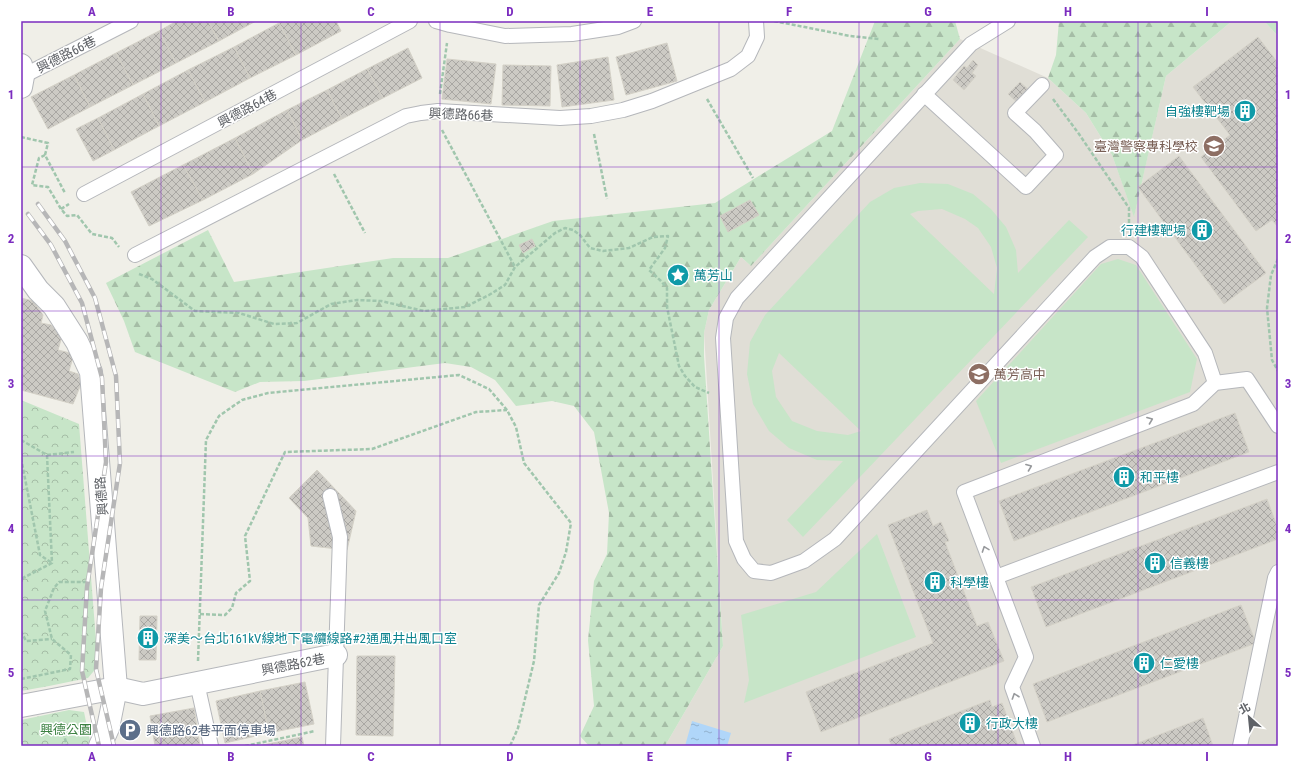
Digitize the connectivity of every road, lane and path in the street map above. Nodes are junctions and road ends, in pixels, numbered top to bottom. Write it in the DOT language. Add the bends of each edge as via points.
graph roads {
  1 [pos="131,21"];
  2 [pos="410,21"];
  3 [pos="436,21"];
  4 [pos="634,21"];
  5 [pos="756,21"];
  6 [pos="772,21"];
  7 [pos="1008,21"];
  8 [pos="450,25"];
  9 [pos="879,39"];
  10 [pos="22,76"];
  11 [pos="697,84"];
  12 [pos="1042,85"];
  13 [pos="924,94"];
  14 [pos="438,112"];
  15 [pos="590,116"];
  16 [pos="21,137"];
  17 [pos="45,155"];
  18 [pos="326,157"];
  19 [pos="753,178"];
  20 [pos="84,194"];
  21 [pos="67,197"];
  22 [pos="607,199"];
  23 [pos="365,233"];
  24 [pos="1130,247"];
  25 [pos="135,255"];
  26 [pos="1278,259"];
  27 [pos="21,266"];
  28 [pos="514,267"];
  29 [pos="1278,371"];
  30 [pos="1215,383"];
  31 [pos="727,402"];
  32 [pos="507,410"];
  33 [pos="1278,426"];
  34 [pos="21,440"];
  35 [pos="97,451"];
  36 [pos="47,455"];
  37 [pos="21,458"];
  38 [pos="1278,472"];
  39 [pos="330,496"];
  40 [pos="52,563"];
  41 [pos="1278,572"];
  42 [pos="996,577"];
  43 [pos="21,579"];
  44 [pos="108,581"];
  45 [pos="200,614"];
  46 [pos="21,631"];
  47 [pos="52,639"];
  48 [pos="336,655"];
  49 [pos="21,679"];
  50 [pos="197,683"];
  51 [pos="116,688"];
  52 [pos="21,706"];
  53 [pos="60,720"];
  54 [pos="334,727"];
  55 [pos="66,746"];
  56 [pos="100,746"];
  57 [pos="211,746"];
  58 [pos="245,746"];
  59 [pos="333,746"];
  60 [pos="510,746"];
  61 [pos="1033,746"];
  62 [pos="1240,746"];
  1 -- 10 [label="lane, 興德路66巷"];
  2 -- 20 [label="lane, 興德路64巷"];
  3 -- 8 [label="lane"];
  4 -- 8 [label="lane" via="618,27 572,34 505,36"];
  5 -- 11 [label="lane, 興德路66巷" via="757,37 748,56 731,69"];
  6 -- 9 [label="path"];
  7 -- 13 [label="lane" via="971,44"];
  8 -- 14 [label="path"];
  11 -- 15 [label="lane, 興德路66巷" via="623,110"];
  11 -- 19 [label="path"];
  12 -- 13 [label="lane" via="1015,113 1056,155 1026,187"];
  12 -- 24 [label="path" via="1129,208"];
  13 -- 31 [label="lane" via="737,298 726,318 723,338"];
  14 -- 15 [label="lane, 興德路66巷" via="560,118"];
  14 -- 18 [label="lane, 興德路66巷" via="406,116"];
  14 -- 28 [label="path" via="441,128"];
  15 -- 22 [label="path"];
  16 -- 17 [label="path" via="48,143"];
  17 -- 21 [label="path"];
  17 -- 25 [label="path" via="39,158 32,184 48,187 67,216 77,215 92,234 112,238 119,247"];
  18 -- 23 [label="path"];
  18 -- 25 [label="lane, 興德路66巷"];
  24 -- 30 [label="lane" via="1142,257 1205,353"];
  24 -- 31 [label="lane" via="1110,247 1095,257 835,539 804,561 771,573 754,571 744,559 736,541"];
  25 -- 28 [label="path" via="128,269 152,279 195,311 239,313 274,324 297,323 331,304 356,300 381,301 424,311 465,306 505,285"];
  26 -- 29 [label="path" via="1271,275 1268,308 1272,360"];
  27 -- 35 [label="street, 興德路" via="38,290 54,306 77,342 91,372"];
  28 -- 31 [label="path" via="555,233 565,228 574,230 590,248 603,251 630,248 653,237 668,236 665,248 650,270 667,288 667,307 679,366 695,387"];
  30 -- 33 [label="lane" via="1247,378"];
  42 -- 30 [label="lane, one-way" via="964,492 1193,404"];
  32 -- 45 [label="path" via="476,412 372,449 285,452 245,536 250,581 236,593 232,608 225,616"];
  32 -- 45 [label="path" via="489,389 459,375 268,393 242,400 219,416 206,440"];
  32 -- 60 [label="path" via="516,427 524,463 571,523 559,573 539,605 534,661 518,728"];
  34 -- 36 [label="path"];
  35 -- 36 [label="path"];
  35 -- 44 [label="street, 興德路"];
  36 -- 40 [label="path"];
  37 -- 40 [label="path" via="40,556"];
  38 -- 42 [label="lane"];
  39 -- 48 [label="lane, 興德路62巷" via="340,536"];
  40 -- 43 [label="path"];
  41 -- 62 [label="lane"];
  61 -- 42 [label="lane, one-way" via="1012,687 1026,658"];
  44 -- 47 [label="path" via="59,582 45,611"];
  44 -- 51 [label="street, 興德路"];
  45 -- 50 [label="path"];
  46 -- 47 [label="path" via="26,641"];
  47 -- 49 [label="path" via="71,654 70,670"];
  48 -- 50 [label="street, 興德路62巷"];
  48 -- 54 [label="lane"];
  50 -- 51 [label="street, 興德路62巷" via="143,694"];
  50 -- 57 [label="lane"];
  51 -- 52 [label="street"];
  51 -- 56 [label="street, 興德路" via="108,728"];
  53 -- 55 [label="path"];
  54 -- 58 [label="path"];
  54 -- 59 [label="lane"];
}
